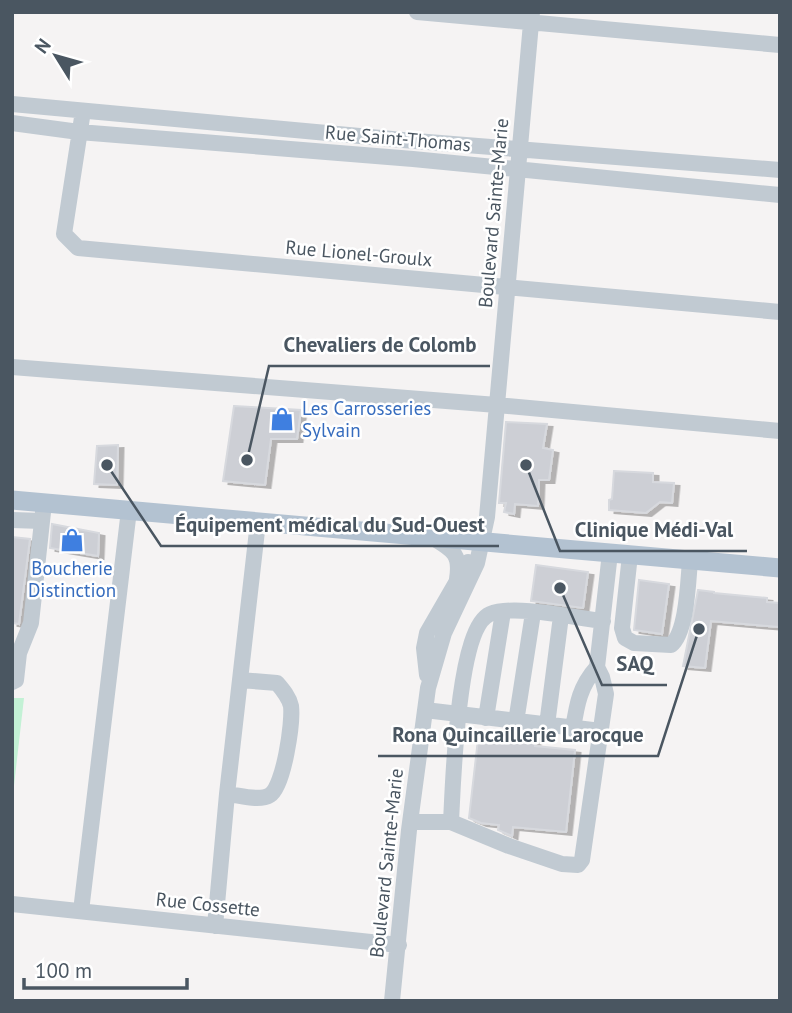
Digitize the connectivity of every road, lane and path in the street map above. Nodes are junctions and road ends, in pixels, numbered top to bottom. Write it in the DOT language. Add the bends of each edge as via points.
graph roads {
  1 [pos="417,12"];
  2 [pos="532,17"];
  3 [pos="780,45"];
  4 [pos="12,104"];
  5 [pos="83,111"];
  6 [pos="12,123"];
  7 [pos="79,132"];
  8 [pos="520,148"];
  9 [pos="518,170"];
  10 [pos="780,170"];
  11 [pos="780,195"];
  12 [pos="508,287"];
  13 [pos="780,312"];
  14 [pos="12,367"];
  15 [pos="498,405"];
  16 [pos="780,432"];
  17 [pos="12,500"];
  18 [pos="129,510"];
  19 [pos="43,512"];
  20 [pos="12,520"];
  21 [pos="258,522"];
  22 [pos="433,538"];
  23 [pos="482,542"];
  24 [pos="610,553"];
  25 [pos="630,555"];
  26 [pos="690,561"];
  27 [pos="780,568"];
  28 [pos="457,580"];
  29 [pos="503,612"];
  30 [pos="533,612"];
  31 [pos="561,616"];
  32 [pos="603,621"];
  33 [pos="16,652"];
  34 [pos="597,667"];
  35 [pos="240,680"];
  36 [pos="12,682"];
  37 [pos="428,688"];
  38 [pos="425,710"];
  39 [pos="458,715"];
  40 [pos="486,718"];
  41 [pos="516,722"];
  42 [pos="547,725"];
  43 [pos="573,729"];
  44 [pos="601,731"];
  45 [pos="227,794"];
  46 [pos="410,822"];
  47 [pos="451,822"];
  48 [pos="12,904"];
  49 [pos="81,911"];
  50 [pos="215,926"];
  51 [pos="398,945"];
  52 [pos="392,1001"];
  1 -- 2 [label="street"];
  2 -- 3 [label="street"];
  2 -- 8 [label="street, Boulevard Sainte-Marie"];
  4 -- 5 [label="street, Rue Saint-Thomas"];
  5 -- 7 [label="street, Rue Lionel-Groulx"];
  5 -- 8 [label="street, Rue Saint-Thomas"];
  6 -- 7 [label="street, Rue Saint-Thomas"];
  7 -- 9 [label="street, Rue Saint-Thomas"];
  7 -- 12 [label="street, Rue Lionel-Groulx" via="64,233 78,248"];
  8 -- 9 [label="street, Boulevard Sainte-Marie"];
  8 -- 10 [label="street, Rue Saint-Thomas"];
  9 -- 11 [label="street, Rue Saint-Thomas"];
  9 -- 12 [label="street, Boulevard Sainte-Marie"];
  12 -- 13 [label="street, Rue Lionel-Groulx"];
  12 -- 15 [label="street, Boulevard Sainte-Marie"];
  14 -- 15 [label="street"];
  15 -- 16 [label="street"];
  15 -- 23 [label="street, Boulevard Sainte-Marie"];
  17 -- 19 [label="main road"];
  18 -- 19 [label="main road"];
  18 -- 21 [label="main road"];
  18 -- 49 [label="street"];
  19 -- 20 [label="street"];
  19 -- 33 [label="street" via="31,623"];
  21 -- 22 [label="main road"];
  21 -- 35 [label="street"];
  22 -- 23 [label="main road"];
  22 -- 28 [label="street" via="455,553"];
  23 -- 24 [label="main road"];
  23 -- 28 [label="street, Boulevard Sainte-Marie"];
  23 -- 37 [label="street, Boulevard Sainte-Marie" via="441,641"];
  24 -- 25 [label="main road"];
  24 -- 32 [label="street"];
  25 -- 26 [label="main road"];
  25 -- 26 [label="street" via="622,628 625,638 634,643 671,645 677,639"];
  26 -- 27 [label="main road"];
  28 -- 37 [label="street, Boulevard Sainte-Marie" via="427,633"];
  29 -- 30 [label="street"];
  29 -- 39 [label="street" via="488,615 470,643"];
  29 -- 40 [label="street"];
  30 -- 31 [label="street"];
  30 -- 41 [label="street"];
  31 -- 32 [label="street"];
  31 -- 42 [label="street"];
  32 -- 34 [label="street"];
  33 -- 36 [label="street" via="18,673"];
  34 -- 43 [label="street" via="579,694"];
  34 -- 44 [label="street" via="606,694"];
  35 -- 45 [label="street"];
  35 -- 45 [label="street" via="277,683 287,695 291,707 284,770 270,795"];
  37 -- 38 [label="street, Boulevard Sainte-Marie"];
  38 -- 39 [label="street"];
  38 -- 46 [label="street, Boulevard Sainte-Marie"];
  39 -- 40 [label="street"];
  39 -- 47 [label="street"];
  40 -- 41 [label="street"];
  41 -- 42 [label="street"];
  42 -- 43 [label="street"];
  43 -- 44 [label="street"];
  44 -- 47 [label="street" via="578,865 535,855"];
  45 -- 50 [label="street"];
  46 -- 47 [label="street"];
  46 -- 51 [label="street, Boulevard Sainte-Marie"];
  48 -- 49 [label="street, Rue Cossette"];
  49 -- 50 [label="street, Rue Cossette"];
  50 -- 51 [label="street, Rue Cossette"];
  51 -- 52 [label="street, Boulevard Sainte-Marie"];
}
